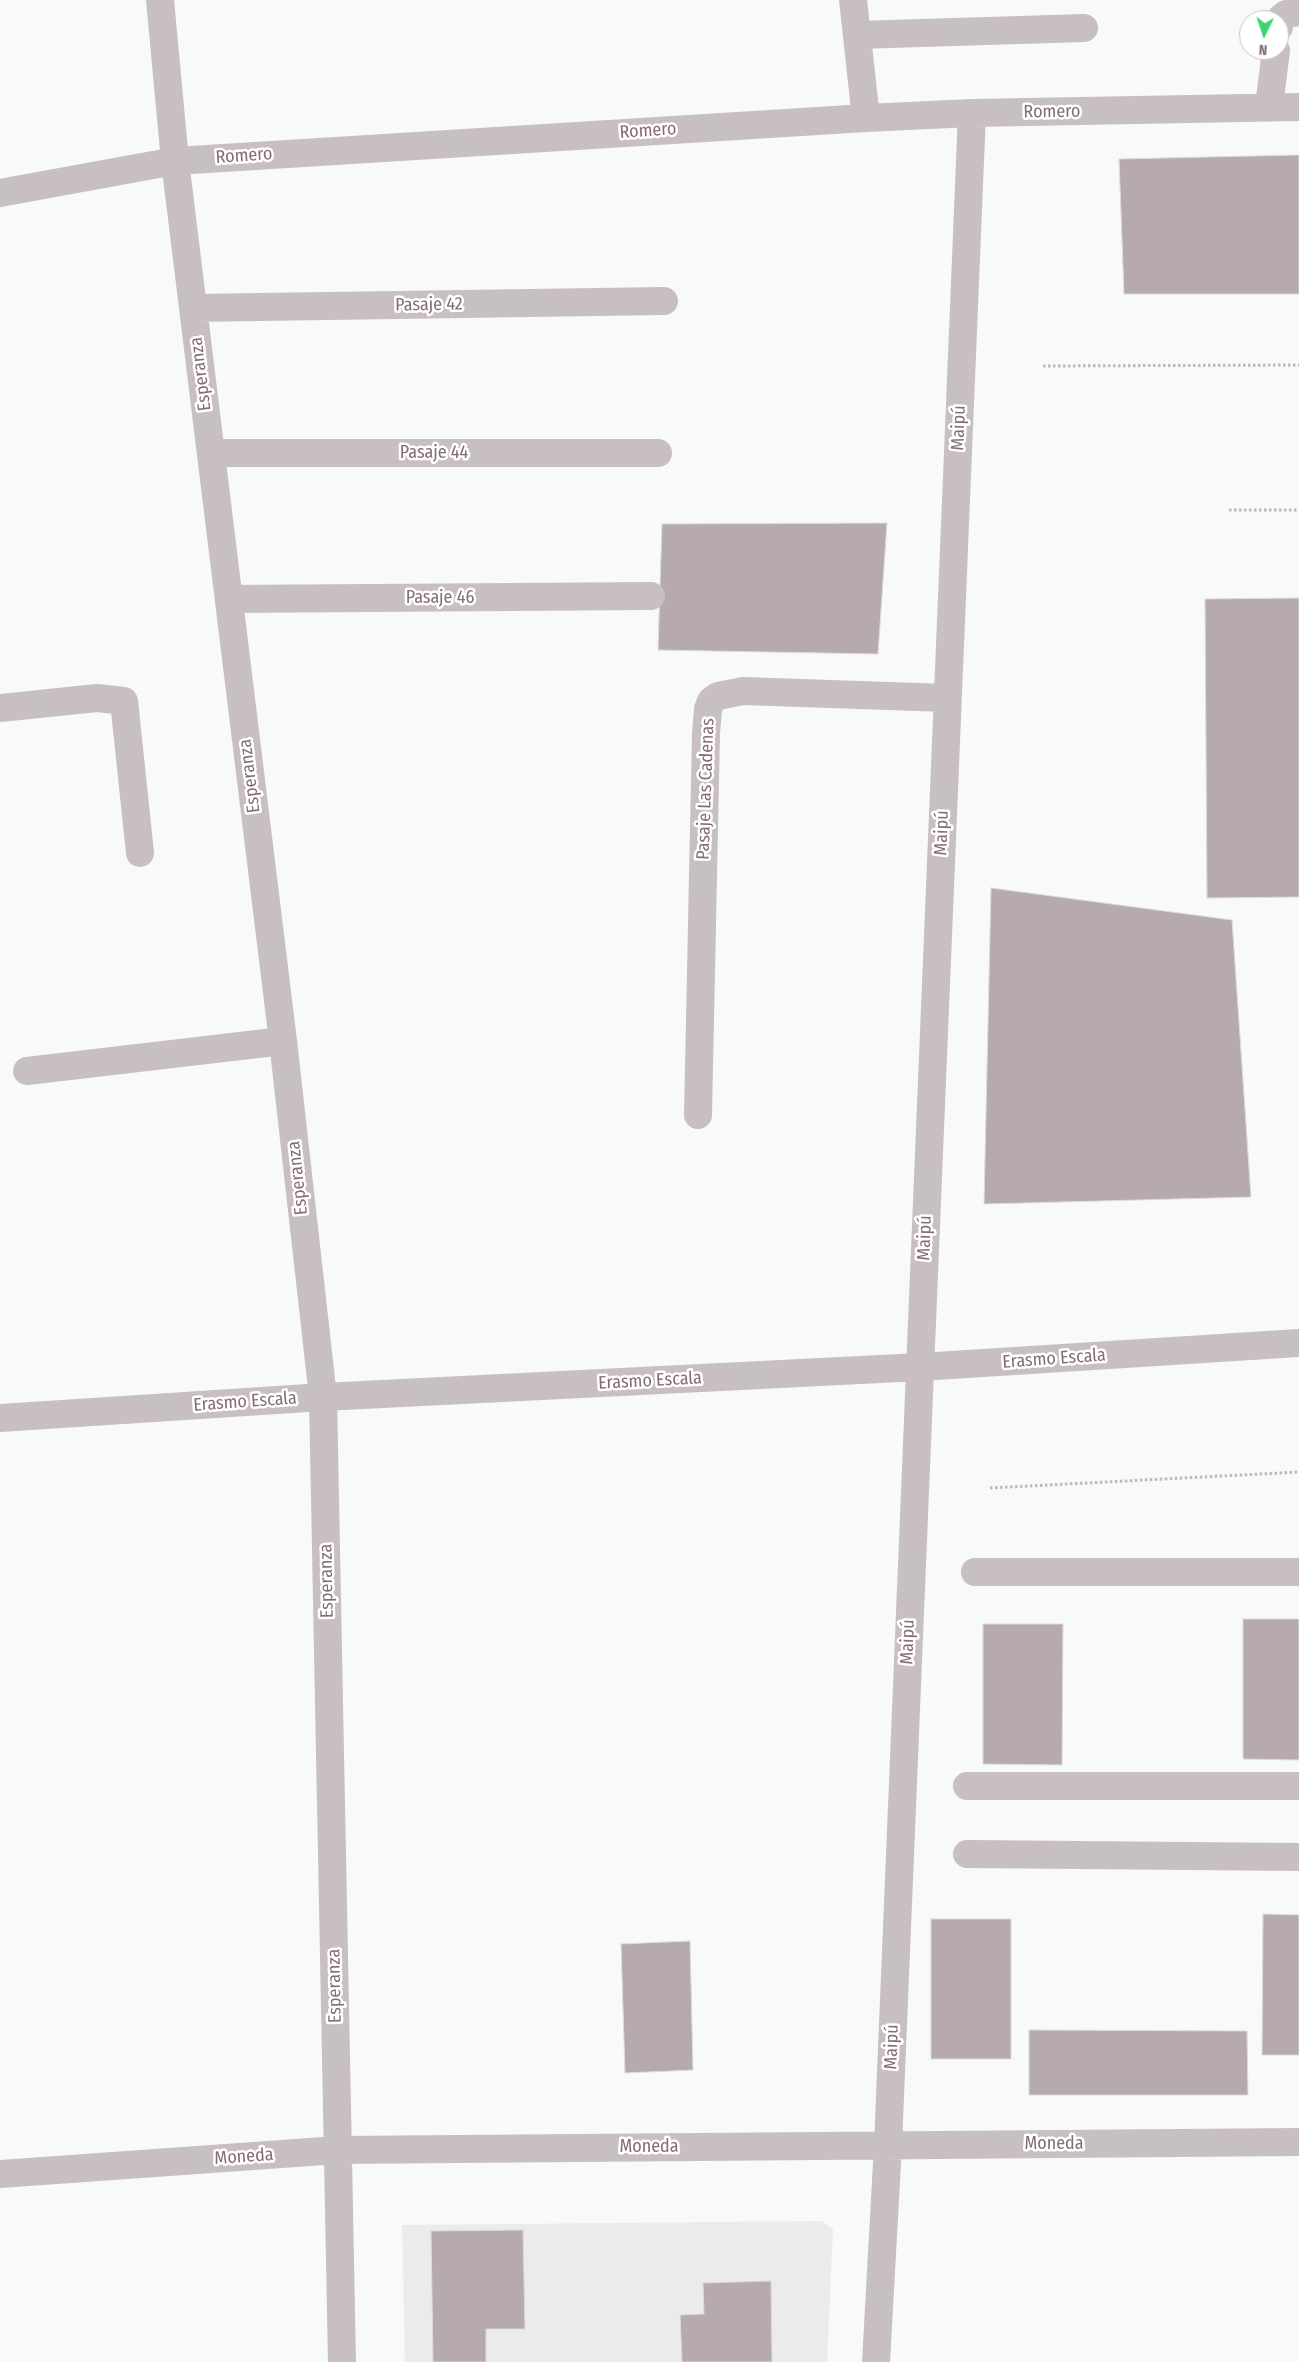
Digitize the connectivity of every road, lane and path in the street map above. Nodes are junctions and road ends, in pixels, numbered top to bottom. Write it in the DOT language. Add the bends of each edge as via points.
graph roads {
  1 [pos="160,0"];
  2 [pos="853,0"];
  3 [pos="1084,28"];
  4 [pos="857,35"];
  5 [pos="1275,60"];
  6 [pos="1269,107"];
  7 [pos="1299,107"];
  8 [pos="972,114"];
  9 [pos="866,118"];
  10 [pos="175,160"];
  11 [pos="0,192"];
  12 [pos="664,301"];
  13 [pos="193,308"];
  14 [pos="1299,365"];
  15 [pos="1043,366"];
  16 [pos="211,453"];
  17 [pos="658,453"];
  18 [pos="1229,510"];
  19 [pos="1299,510"];
  20 [pos="652,596"];
  21 [pos="229,599"];
  22 [pos="947,698"];
  23 [pos="0,708"];
  24 [pos="140,854"];
  25 [pos="283,1042"];
  26 [pos="27,1071"];
  27 [pos="698,1115"];
  28 [pos="1299,1343"];
  29 [pos="920,1367"];
  30 [pos="323,1397"];
  31 [pos="0,1418"];
  32 [pos="1299,1472"];
  33 [pos="990,1488"];
  34 [pos="975,1572"];
  35 [pos="1299,1572"];
  36 [pos="967,1786"];
  37 [pos="1299,1786"];
  38 [pos="966,1854"];
  39 [pos="1299,1857"];
  40 [pos="1299,2142"];
  41 [pos="888,2145"];
  42 [pos="338,2150"];
  43 [pos="0,2174"];
  44 [pos="342,2362"];
  45 [pos="876,2362"];
  1 -- 10 [label="street, Esperanza"];
  2 -- 4 [label="street"];
  3 -- 4 [label="street"];
  4 -- 9 [label="street"];
  5 -- 6 [label="street"];
  6 -- 7 [label="street, Romero"];
  6 -- 8 [label="street, Romero"];
  8 -- 9 [label="street, Romero"];
  8 -- 22 [label="street, Maipú"];
  9 -- 10 [label="street, Romero"];
  10 -- 11 [label="street, Romero"];
  10 -- 13 [label="street, Esperanza"];
  12 -- 13 [label="street, Pasaje 42"];
  13 -- 16 [label="street, Esperanza"];
  14 -- 15 [label="path"];
  16 -- 17 [label="street, Pasaje 44"];
  16 -- 21 [label="street, Esperanza"];
  18 -- 19 [label="path"];
  20 -- 21 [label="street, Pasaje 46"];
  21 -- 25 [label="street, Esperanza"];
  22 -- 27 [label="street, Pasaje Las Cadenas" via="743,691 718,696 711,701 706,734"];
  22 -- 29 [label="street, Maipú"];
  23 -- 24 [label="street" via="97,698 124,701"];
  25 -- 26 [label="street"];
  25 -- 30 [label="street, Esperanza"];
  28 -- 29 [label="street, Erasmo Escala"];
  29 -- 30 [label="street, Erasmo Escala"];
  29 -- 41 [label="street, Maipú"];
  30 -- 31 [label="street, Erasmo Escala"];
  30 -- 42 [label="street, Esperanza"];
  32 -- 33 [label="path"];
  34 -- 35 [label="street"];
  36 -- 37 [label="street"];
  38 -- 39 [label="street"];
  40 -- 41 [label="street, Moneda"];
  41 -- 42 [label="street, Moneda"];
  41 -- 45 [label="street, Maipú"];
  42 -- 43 [label="street, Moneda"];
  42 -- 44 [label="street, Esperanza"];
}
